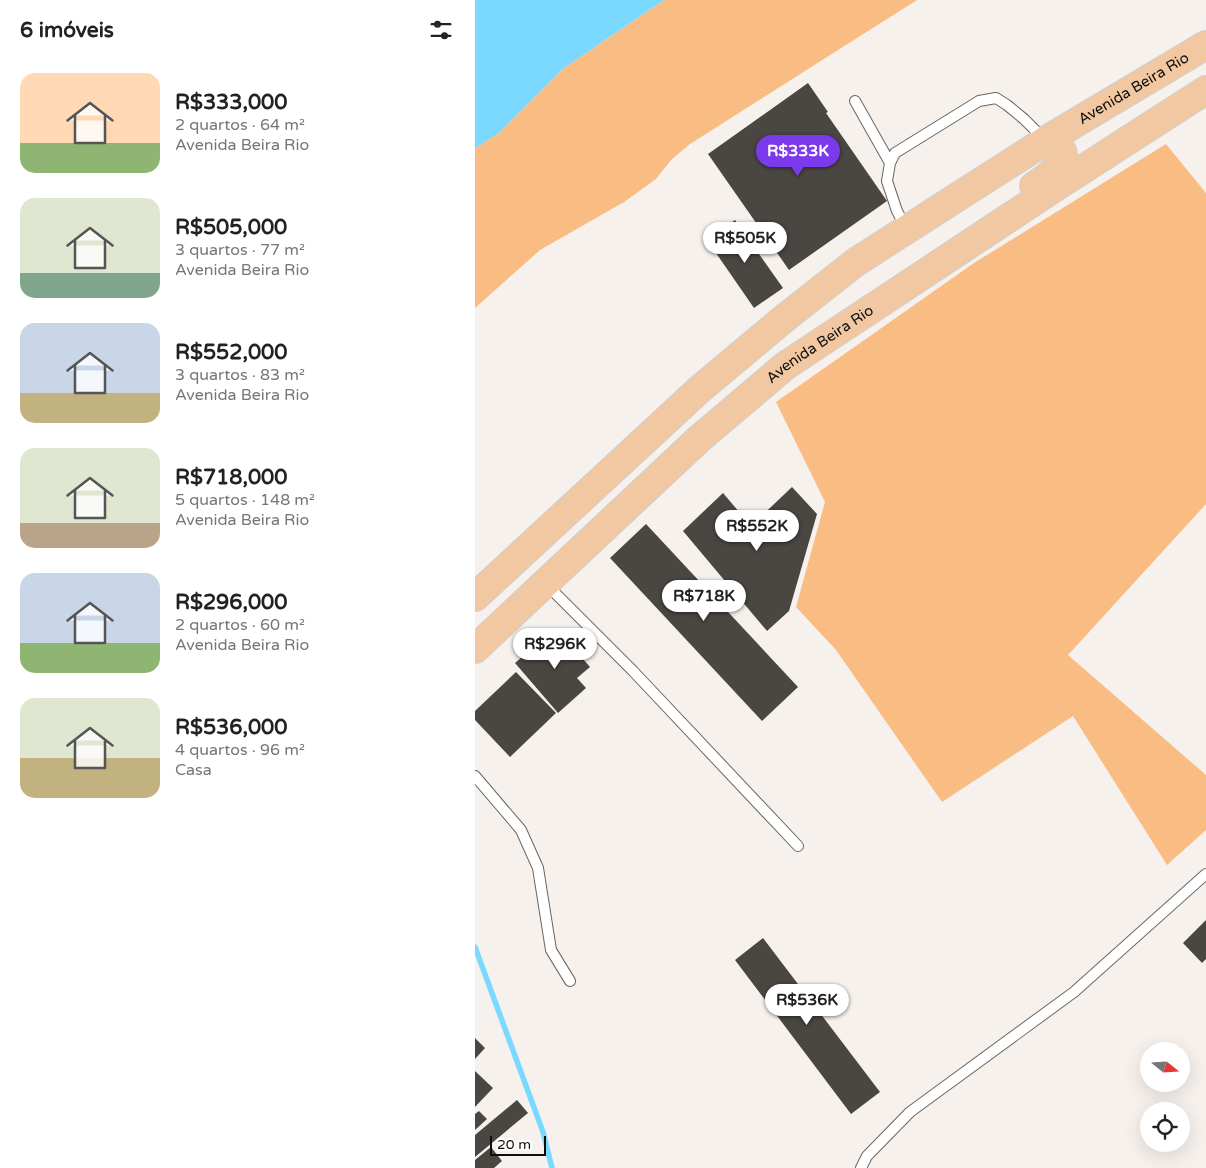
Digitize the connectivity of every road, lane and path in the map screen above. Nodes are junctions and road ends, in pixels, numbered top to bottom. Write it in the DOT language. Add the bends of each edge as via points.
graph roads {
  1 [pos="1206,46"];
  2 [pos="1206,90"];
  3 [pos="855,101"];
  4 [pos="1045,141"];
  5 [pos="890,163"];
  6 [pos="907,229"];
  7 [pos="963,248"];
  8 [pos="545,584"];
  9 [pos="475,597"];
  10 [pos="475,649"];
  11 [pos="475,776"];
  12 [pos="798,846"];
  13 [pos="1206,874"];
  14 [pos="570,981"];
  15 [pos="861,1168"];
  1 -- 4 [label="main road, Avenida Beira Rio"];
  2 -- 7 [label="main road, Avenida Beira Rio"];
  3 -- 5 [label="lane"];
  4 -- 5 [label="lane" via="1024,119 996,98 979,101 895,153"];
  4 -- 6 [label="main road, Avenida Beira Rio"];
  4 -- 7 [label="main road" via="1061,150 1062,157 1055,170 991,218"];
  5 -- 6 [label="lane" via="887,181"];
  6 -- 9 [label="main road, Avenida Beira Rio" via="856,262 786,316 700,389"];
  7 -- 8 [label="main road, Avenida Beira Rio" via="785,366 699,439"];
  8 -- 10 [label="main road, Avenida Beira Rio"];
  8 -- 12 [label="lane" via="633,671"];
  11 -- 14 [label="lane" via="521,830 538,868 551,950"];
  13 -- 15 [label="lane" via="1073,992 910,1112 867,1156"];
}
